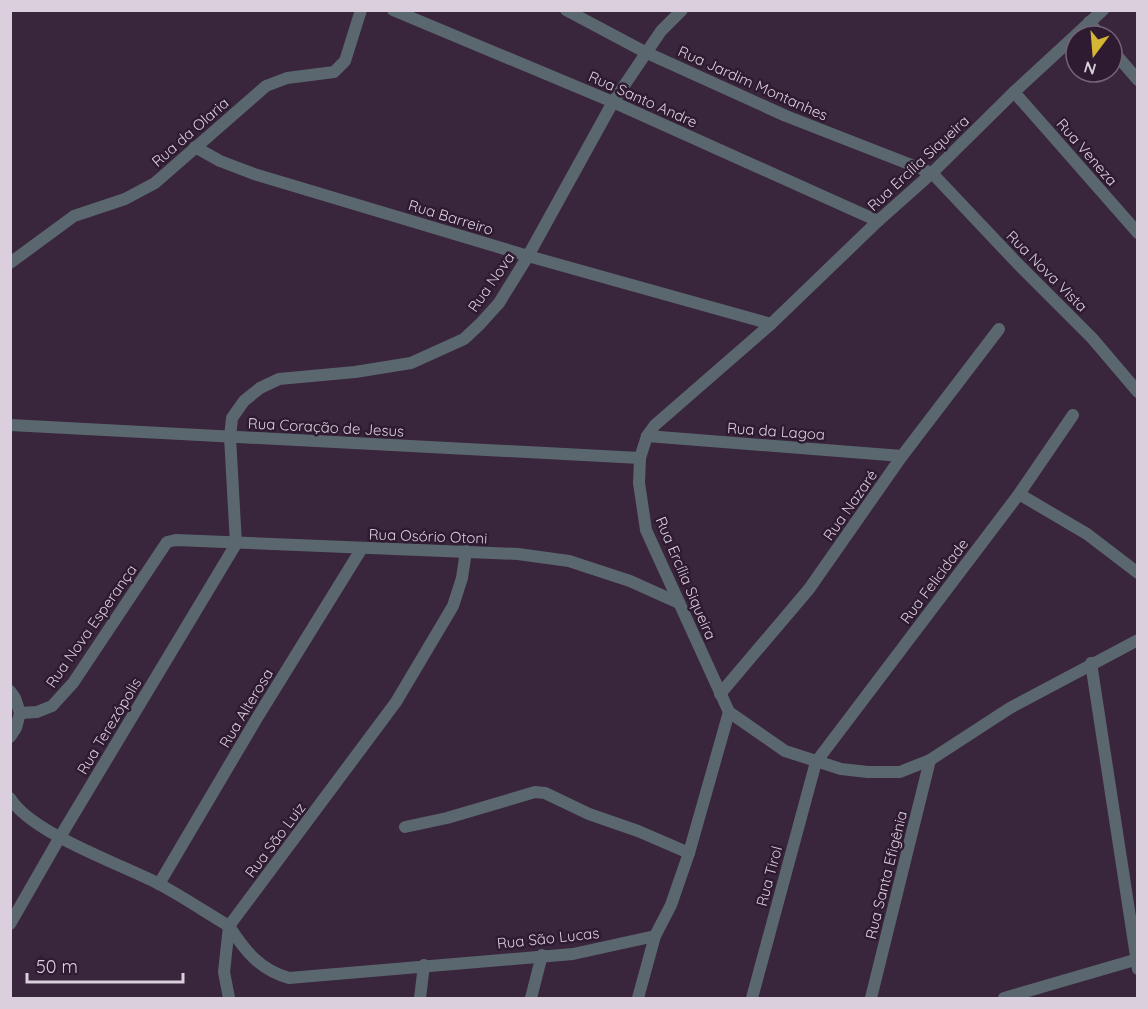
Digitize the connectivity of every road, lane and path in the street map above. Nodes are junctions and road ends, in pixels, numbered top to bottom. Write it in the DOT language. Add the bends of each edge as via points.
graph roads {
  1 [pos="361,10"];
  2 [pos="393,10"];
  3 [pos="566,10"];
  4 [pos="682,10"];
  5 [pos="1102,10"];
  6 [pos="1089,22"];
  7 [pos="645,52"];
  8 [pos="1124,64"];
  9 [pos="1137,80"];
  10 [pos="1014,92"];
  11 [pos="614,102"];
  12 [pos="195,147"];
  13 [pos="932,173"];
  14 [pos="878,221"];
  15 [pos="1137,233"];
  16 [pos="528,256"];
  17 [pos="10,262"];
  18 [pos="771,324"];
  19 [pos="999,329"];
  20 [pos="1137,392"];
  21 [pos="1073,415"];
  22 [pos="10,425"];
  23 [pos="647,436"];
  24 [pos="231,437"];
  25 [pos="902,456"];
  26 [pos="640,458"];
  27 [pos="1019,495"];
  28 [pos="167,542"];
  29 [pos="236,544"];
  30 [pos="362,549"];
  31 [pos="466,551"];
  32 [pos="1137,573"];
  33 [pos="679,603"];
  34 [pos="1137,640"];
  35 [pos="1092,663"];
  36 [pos="10,691"];
  37 [pos="720,694"];
  38 [pos="729,712"];
  39 [pos="20,713"];
  40 [pos="10,737"];
  41 [pos="930,759"];
  42 [pos="816,762"];
  43 [pos="10,798"];
  44 [pos="405,827"];
  45 [pos="60,837"];
  46 [pos="689,853"];
  47 [pos="159,884"];
  48 [pos="10,924"];
  49 [pos="229,926"];
  50 [pos="655,936"];
  51 [pos="542,955"];
  52 [pos="1137,963"];
  53 [pos="424,965"];
  54 [pos="229,999"];
  55 [pos="420,999"];
  56 [pos="531,999"];
  57 [pos="638,999"];
  58 [pos="752,999"];
  59 [pos="871,999"];
  60 [pos="1004,999"];
  1 -- 12 [label="street, Rua da Olaria" via="345,61 334,72 287,78 266,86"];
  2 -- 11 [label="street, Rua Santo Andre"];
  3 -- 7 [label="street, Rua Jardim Montanhes"];
  4 -- 7 [label="street, Rua Nova"];
  5 -- 6 [label="street, Rua Ercília Siqueira"];
  6 -- 10 [label="street, Rua Ercília Siqueira"];
  7 -- 11 [label="street, Rua Nova"];
  7 -- 13 [label="street, Rua Jardim Montanhes" via="786,116"];
  8 -- 9 [label="street"];
  10 -- 13 [label="street, Rua Ercília Siqueira"];
  10 -- 15 [label="street, Rua Veneza"];
  11 -- 14 [label="street, Rua Santo Andre"];
  11 -- 16 [label="street, Rua Nova"];
  12 -- 16 [label="street, Rua Barreiro" via="254,174"];
  12 -- 17 [label="street, Rua da Olaria" via="155,183 125,199 74,216"];
  13 -- 14 [label="street, Rua Ercília Siqueira"];
  13 -- 20 [label="street, Rua Nova Vista" via="1092,338"];
  14 -- 18 [label="street, Rua Ercília Siqueira"];
  16 -- 18 [label="street, Rua Barreiro"];
  16 -- 24 [label="street, Rua Nova" via="499,303 464,339 411,363 279,379 244,401 232,418"];
  18 -- 23 [label="street, Rua Ercília Siqueira"];
  19 -- 25 [label="street, Rua Nazaré"];
  21 -- 27 [label="street, Rua Felicidade"];
  22 -- 24 [label="street, Rua Coração de Jesus"];
  23 -- 25 [label="street, Rua da Lagoa"];
  23 -- 26 [label="street, Rua Ercília Siqueira"];
  24 -- 26 [label="street, Rua Coração de Jesus"];
  24 -- 29 [label="street, Rua Nova"];
  25 -- 37 [label="street, Rua Nazaré" via="809,589"];
  26 -- 33 [label="street, Rua Ercília Siqueira" via="639,483 646,530"];
  27 -- 32 [label="street" via="1088,534"];
  27 -- 42 [label="street, Rua Felicidade"];
  28 -- 29 [label="street, Rua Osório Otoni"];
  28 -- 39 [label="street, Rua Nova Esperança" via="73,683 52,706"];
  29 -- 30 [label="street, Rua Osório Otoni"];
  29 -- 45 [label="street, Rua Terezópolis"];
  30 -- 31 [label="street, Rua Osório Otoni"];
  30 -- 47 [label="street, Rua Alterosa"];
  31 -- 33 [label="street, Rua Osório Otoni" via="569,561 630,581"];
  31 -- 49 [label="street, Rua São Luiz" via="453,606 396,702"];
  33 -- 37 [label="street, Rua Ercília Siqueira"];
  34 -- 35 [label="street, Rua Ercília Siqueira"];
  35 -- 41 [label="street, Rua Ercília Siqueira" via="1010,708"];
  35 -- 52 [label="street"];
  36 -- 39 [label="street"];
  37 -- 38 [label="street, Rua Ercília Siqueira"];
  38 -- 42 [label="street, Rua Ercília Siqueira" via="785,752"];
  38 -- 46 [label="street"];
  39 -- 40 [label="street"];
  41 -- 42 [label="street, Rua Ercília Siqueira" via="900,772 842,769"];
  41 -- 59 [label="street, Rua Santa Efigênia"];
  42 -- 58 [label="street, Rua Tirol"];
  43 -- 45 [label="street" via="17,809"];
  44 -- 46 [label="street" via="536,792"];
  45 -- 47 [label="street"];
  45 -- 48 [label="street, Rua Terezópolis"];
  46 -- 50 [label="street" via="671,905"];
  47 -- 49 [label="street"];
  49 -- 53 [label="street, Rua São Lucas" via="254,959 273,974 289,978"];
  49 -- 54 [label="street" via="224,972"];
  50 -- 51 [label="street, Rua São Lucas" via="573,954"];
  50 -- 57 [label="street"];
  51 -- 53 [label="street, Rua São Lucas"];
  51 -- 56 [label="street"];
  52 -- 60 [label="street"];
  53 -- 55 [label="street"];
}
